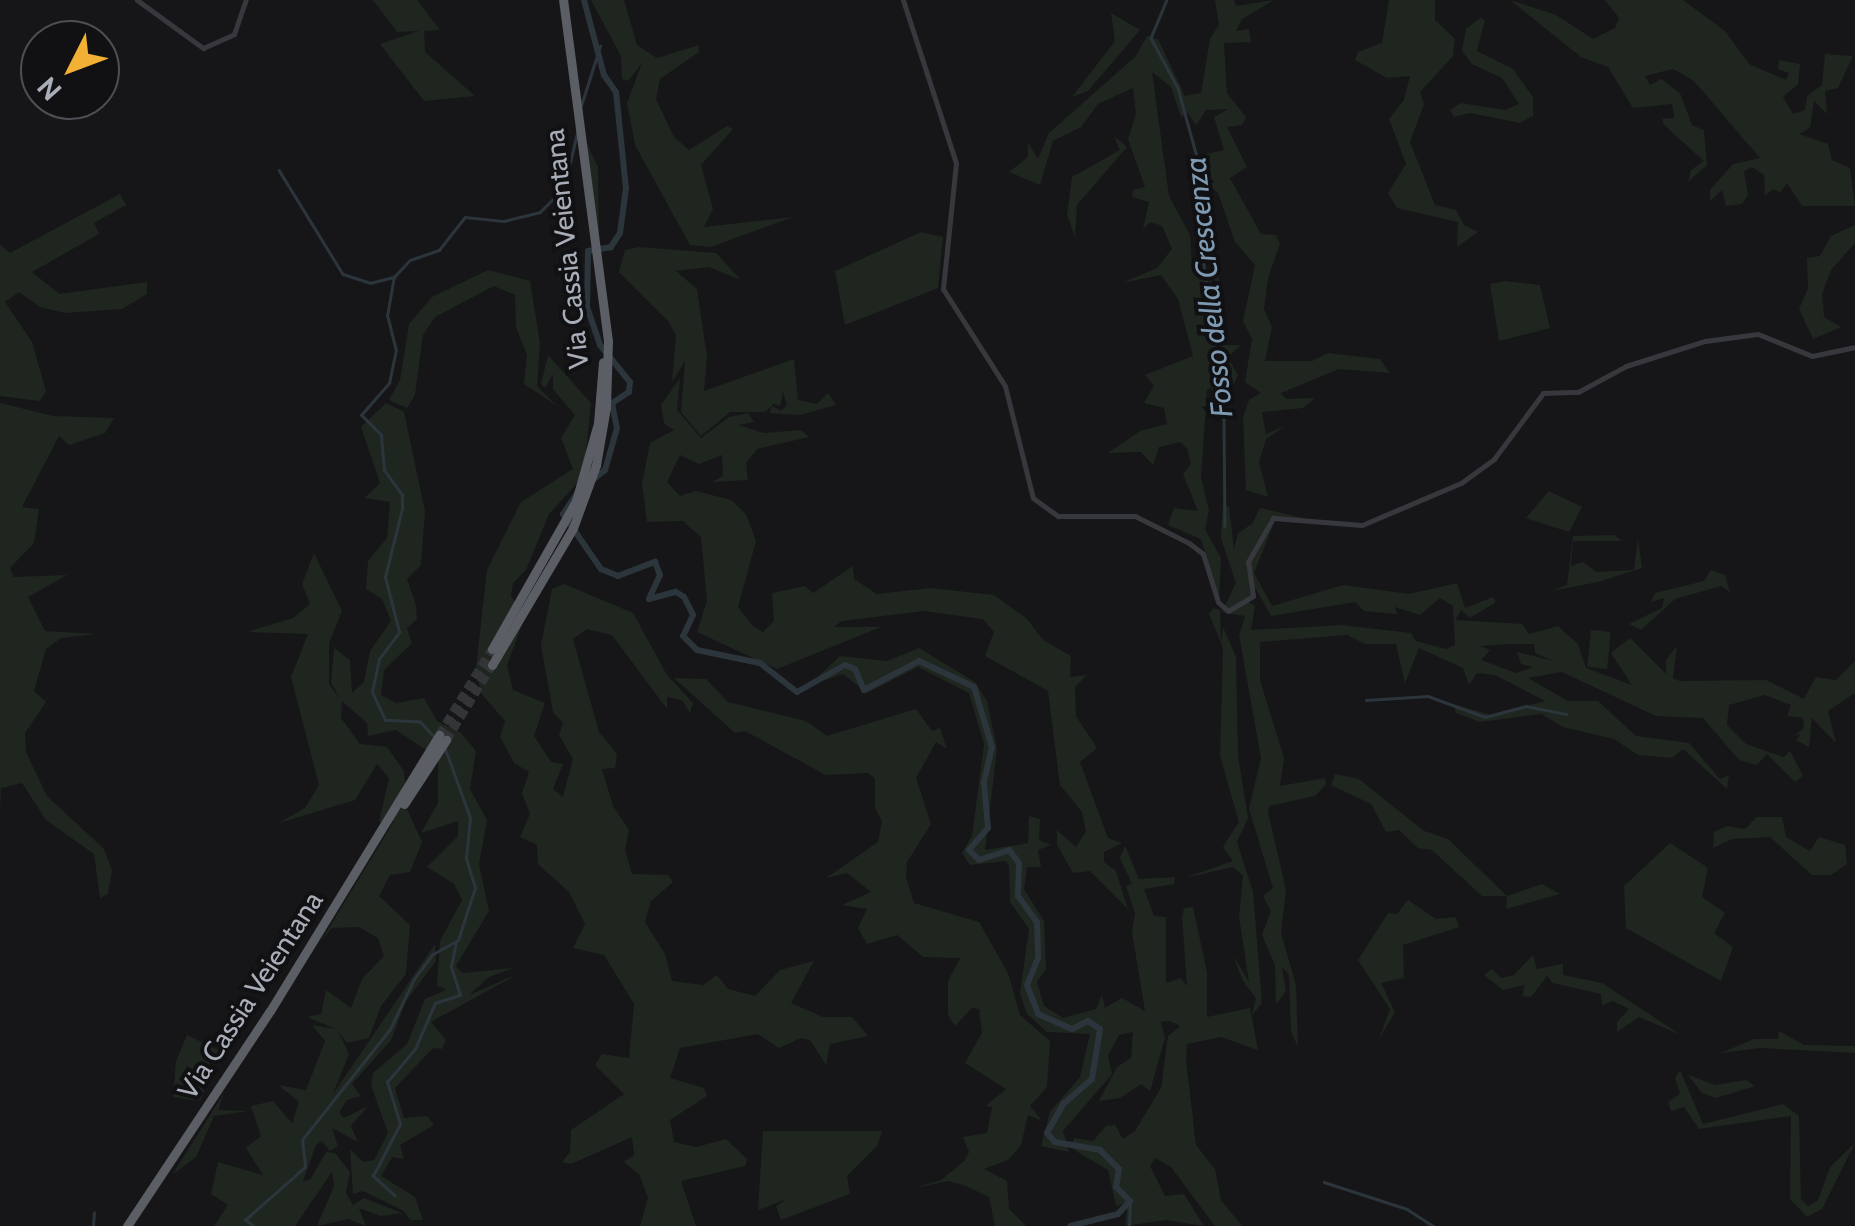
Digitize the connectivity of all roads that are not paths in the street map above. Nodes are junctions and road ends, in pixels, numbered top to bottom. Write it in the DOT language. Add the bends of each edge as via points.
graph roads {
  1 [pos="137,0"];
  2 [pos="246,0"];
  3 [pos="562,0"];
  4 [pos="903,0"];
  5 [pos="573,84"];
  6 [pos="591,226"];
  7 [pos="1855,347"];
  8 [pos="492,648"];
  9 [pos="492,665"];
  10 [pos="442,737"];
  11 [pos="129,1226"];
  1 -- 2 [label="street" via="203,48 234,34"];
  3 -- 5 [label="highway, Via Cassia Veientana"];
  3 -- 5 [label="highway, Via Cassia Veientana"];
  4 -- 7 [label="street" via="956,163 942,286 1005,386 1032,498 1058,516 1130,515 1160,527 1203,554 1222,607 1233,612 1252,597 1248,562 1272,520 1362,524 1460,483 1494,459 1542,393 1578,392 1626,366 1703,341 1758,334 1812,356"];
  5 -- 6 [label="highway, Via Cassia Veientana"];
  6 -- 8 [label="highway, Via Cassia Veientana" via="603,355 598,423 570,516"];
  6 -- 9 [label="highway, Via Cassia Veientana" via="609,354 600,448 573,528"];
  10 -- 11 [label="highway, Via Cassia Veientana"];
}
